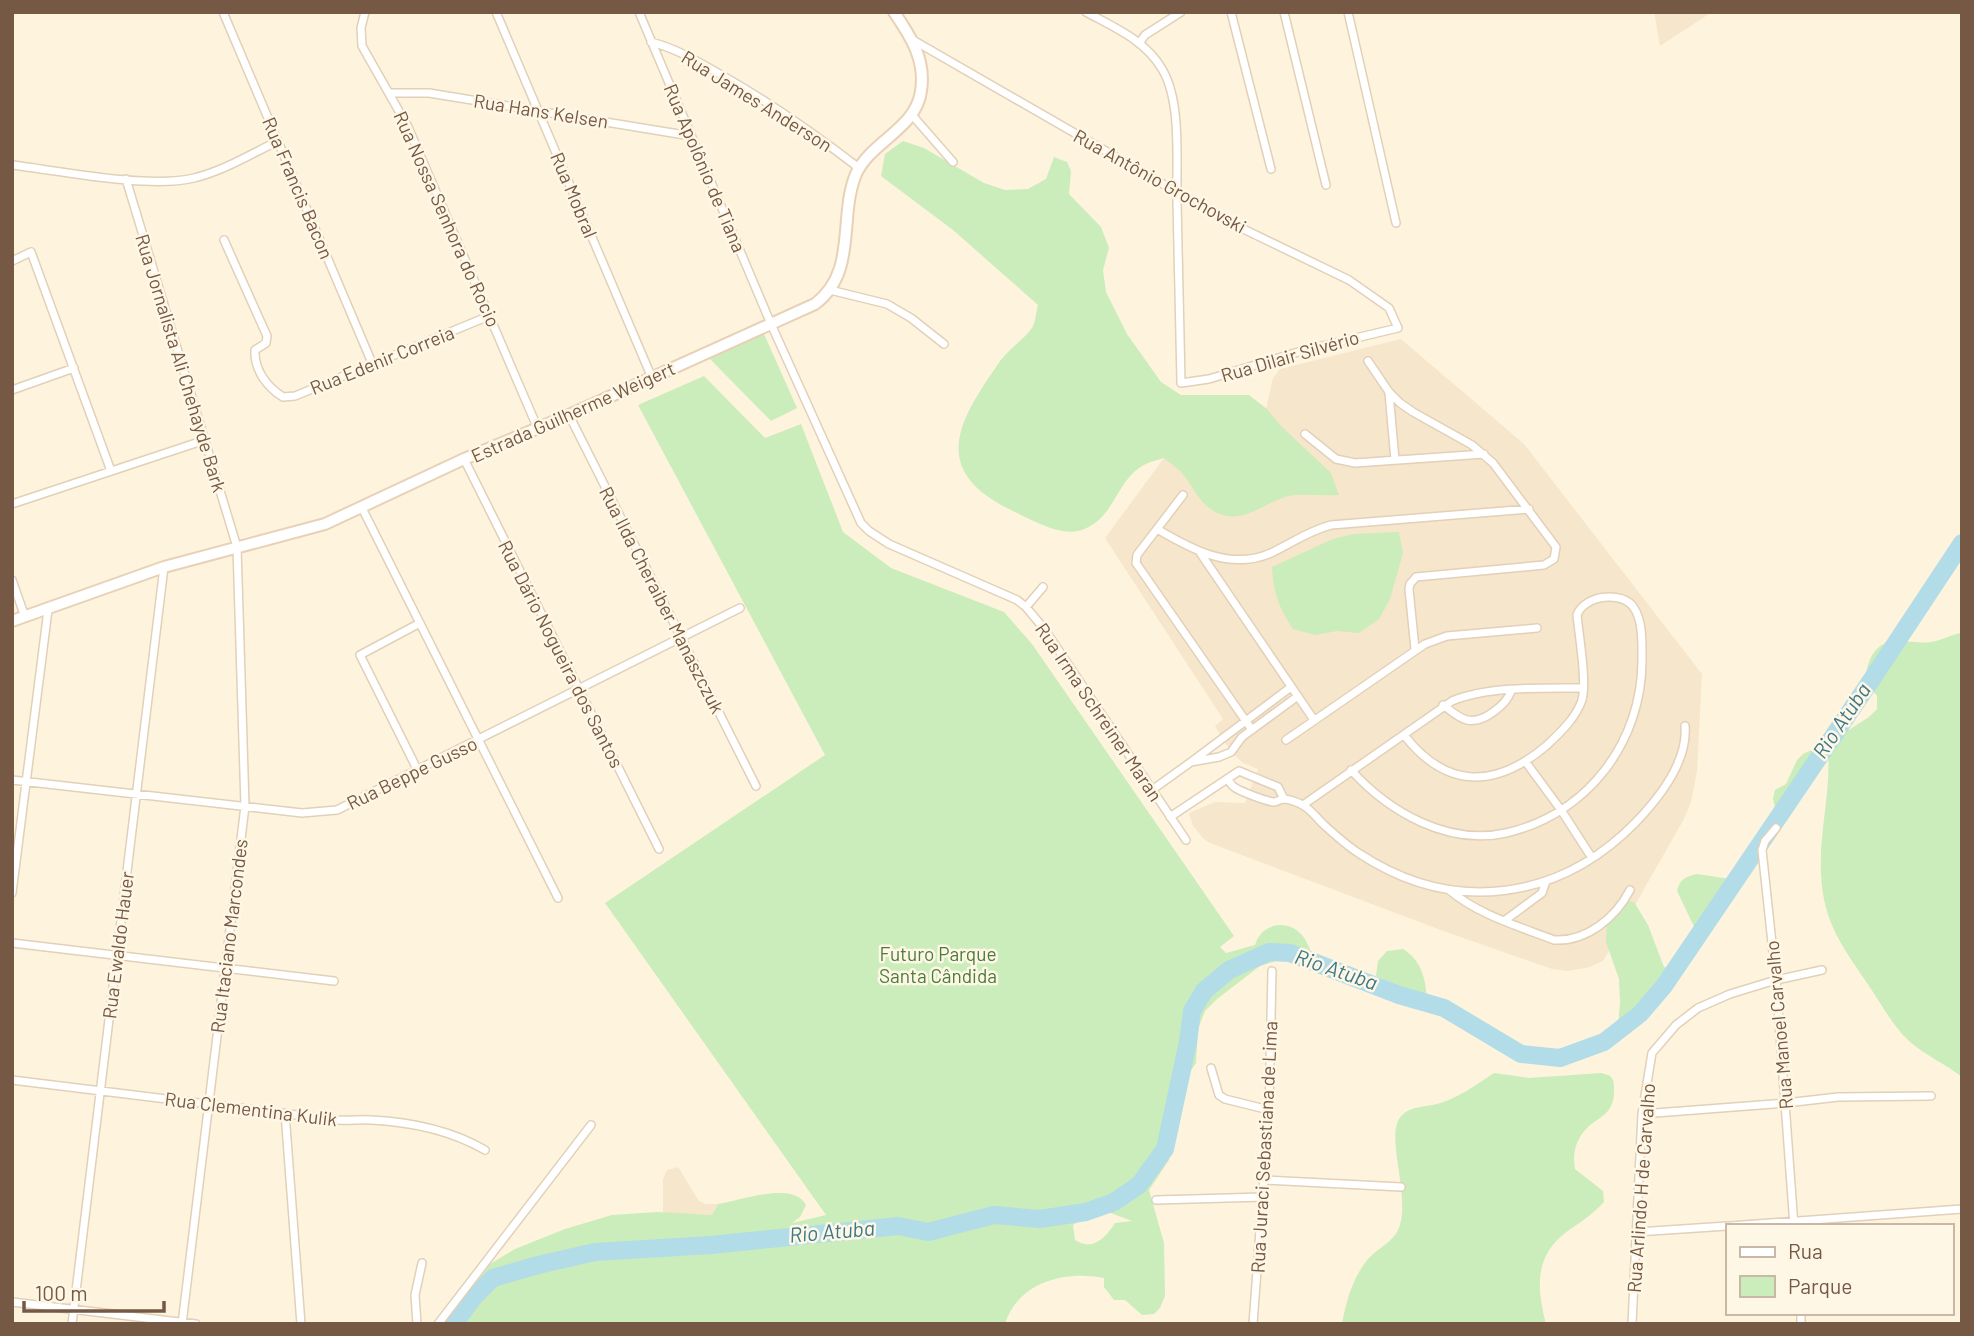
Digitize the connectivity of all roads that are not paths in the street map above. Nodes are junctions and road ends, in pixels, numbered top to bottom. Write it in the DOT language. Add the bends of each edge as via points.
graph roads {
  1 [pos="223,12"];
  2 [pos="365,12"];
  3 [pos="496,12"];
  4 [pos="639,12"];
  5 [pos="894,12"];
  6 [pos="1086,12"];
  7 [pos="1181,12"];
  8 [pos="1231,12"];
  9 [pos="1284,12"];
  10 [pos="1348,12"];
  11 [pos="913,40"];
  12 [pos="651,42"];
  13 [pos="1140,42"];
  14 [pos="391,93"];
  15 [pos="538,111"];
  16 [pos="912,115"];
  17 [pos="691,136"];
  18 [pos="278,141"];
  19 [pos="953,162"];
  20 [pos="12,165"];
  21 [pos="859,168"];
  22 [pos="1271,169"];
  23 [pos="126,179"];
  24 [pos="1326,184"];
  25 [pos="1176,191"];
  26 [pos="1396,223"];
  27 [pos="223,240"];
  28 [pos="12,261"];
  29 [pos="830,290"];
  30 [pos="489,316"];
  31 [pos="771,324"];
  32 [pos="1398,328"];
  33 [pos="944,344"];
  34 [pos="1368,361"];
  35 [pos="372,363"];
  36 [pos="74,368"];
  37 [pos="652,377"];
  38 [pos="12,390"];
  39 [pos="1389,392"];
  40 [pos="569,415"];
  41 [pos="538,429"];
  42 [pos="1305,434"];
  43 [pos="205,440"];
  44 [pos="1483,454"];
  45 [pos="464,459"];
  46 [pos="1395,460"];
  47 [pos="111,471"];
  48 [pos="1182,495"];
  49 [pos="12,504"];
  50 [pos="362,508"];
  51 [pos="1529,509"];
  52 [pos="1157,529"];
  53 [pos="237,547"];
  54 [pos="1201,553"];
  55 [pos="164,567"];
  56 [pos="12,580"];
  57 [pos="1043,587"];
  58 [pos="1026,607"];
  59 [pos="740,608"];
  60 [pos="48,610"];
  61 [pos="25,617"];
  62 [pos="12,621"];
  63 [pos="419,623"];
  64 [pos="1537,628"];
  65 [pos="681,638"];
  66 [pos="1415,649"];
  67 [pos="1291,687"];
  68 [pos="1583,688"];
  69 [pos="579,690"];
  70 [pos="1511,691"];
  71 [pos="1298,696"];
  72 [pos="1443,705"];
  73 [pos="1245,720"];
  74 [pos="1314,720"];
  75 [pos="1685,726"];
  76 [pos="1252,730"];
  77 [pos="1404,735"];
  78 [pos="479,740"];
  79 [pos="1286,740"];
  80 [pos="1217,741"];
  81 [pos="1225,755"];
  82 [pos="1525,761"];
  83 [pos="1191,762"];
  84 [pos="1351,770"];
  85 [pos="418,771"];
  86 [pos="1227,779"];
  87 [pos="12,780"];
  88 [pos="26,782"];
  89 [pos="756,786"];
  90 [pos="1152,790"];
  91 [pos="136,794"];
  92 [pos="1284,799"];
  93 [pos="1303,805"];
  94 [pos="245,806"];
  95 [pos="1561,810"];
  96 [pos="1170,817"];
  97 [pos="1776,828"];
  98 [pos="1186,840"];
  99 [pos="659,849"];
  100 [pos="1592,858"];
  101 [pos="1546,881"];
  102 [pos="1449,890"];
  103 [pos="1630,890"];
  104 [pos="12,893"];
  105 [pos="558,898"];
  106 [pos="1504,921"];
  107 [pos="12,943"];
  108 [pos="117,956"];
  109 [pos="225,968"];
  110 [pos="1822,970"];
  111 [pos="1272,971"];
  112 [pos="1776,979"];
  113 [pos="334,981"];
  114 [pos="1211,1068"];
  115 [pos="12,1080"];
  116 [pos="101,1091"];
  117 [pos="1931,1096"];
  118 [pos="1786,1103"];
  119 [pos="209,1104"];
  120 [pos="1269,1110"];
  121 [pos="285,1114"];
  122 [pos="1642,1114"];
  123 [pos="591,1125"];
  124 [pos="485,1150"];
  125 [pos="1264,1180"];
  126 [pos="1401,1187"];
  127 [pos="1263,1197"];
  128 [pos="1156,1200"];
  129 [pos="1962,1209"];
  130 [pos="1794,1224"];
  131 [pos="1726,1226"];
  132 [pos="1637,1232"];
  133 [pos="422,1264"];
  134 [pos="12,1302"];
  135 [pos="74,1309"];
  136 [pos="182,1323"];
  137 [pos="72,1324"];
  138 [pos="196,1324"];
  139 [pos="302,1324"];
  140 [pos="417,1324"];
  141 [pos="438,1324"];
  142 [pos="1253,1324"];
  143 [pos="1632,1324"];
  1 -- 18 [label="street, Rua Francis Bacon"];
  2 -- 14 [label="street, Rua Nossa Senhora do Rocio" via="362,46"];
  3 -- 15 [label="street, Rua Mobral"];
  4 -- 12 [label="street, Rua Apolônio de Tiana"];
  5 -- 11 [label="street"];
  6 -- 13 [label="street"];
  7 -- 13 [label="street"];
  8 -- 22 [label="street"];
  9 -- 24 [label="street"];
  10 -- 26 [label="street"];
  11 -- 16 [label="street" via="922,77 920,99"];
  11 -- 25 [label="street, Rua Antônio Grochovski"];
  12 -- 17 [label="street, Rua Apolônio de Tiana"];
  12 -- 21 [label="street, Rua James Anderson" via="678,50 734,82"];
  13 -- 25 [label="street" via="1164,71 1172,94"];
  14 -- 15 [label="street, Rua Hans Kelsen" via="429,93"];
  14 -- 30 [label="street, Rua Nossa Senhora do Rocio"];
  15 -- 17 [label="street, Rua Hans Kelsen"];
  15 -- 37 [label="street, Rua Mobral"];
  16 -- 19 [label="street"];
  16 -- 21 [label="street"];
  17 -- 31 [label="street, Rua Apolônio de Tiana"];
  18 -- 23 [label="street" via="192,179"];
  18 -- 35 [label="street, Rua Francis Bacon"];
  20 -- 23 [label="street"];
  21 -- 29 [label="street" via="844,253"];
  23 -- 43 [label="street, Rua Jornalista Ali Chehayde Bark"];
  25 -- 32 [label="street, Rua Antônio Grochovski" via="1367,292 1389,308"];
  25 -- 32 [label="street, Rua Dilair Silvério" via="1181,383"];
  27 -- 35 [label="street, Rua Edenir Correia" via="267,336 255,355 264,381 275,393 288,398"];
  28 -- 36 [label="street" via="31,252"];
  29 -- 31 [label="street, Estrada Guilherme Weigert" via="816,304"];
  29 -- 33 [label="street" via="887,304"];
  30 -- 35 [label="street, Rua Edenir Correia"];
  30 -- 41 [label="street, Rua Nossa Senhora do Rocio"];
  31 -- 37 [label="street, Estrada Guilherme Weigert"];
  31 -- 58 [label="street, Rua Irma Schreiner Maran" via="856,513 869,531"];
  34 -- 39 [label="street"];
  36 -- 38 [label="street"];
  36 -- 47 [label="street"];
  37 -- 40 [label="street, Estrada Guilherme Weigert"];
  39 -- 44 [label="street"];
  39 -- 46 [label="street"];
  40 -- 41 [label="street, Estrada Guilherme Weigert"];
  40 -- 65 [label="street, Rua Ilda Cheraiber Manaszczuk"];
  41 -- 45 [label="street, Estrada Guilherme Weigert"];
  42 -- 46 [label="street" via="1345,461"];
  43 -- 47 [label="street"];
  43 -- 53 [label="street, Rua Jornalista Ali Chehayde Bark"];
  44 -- 46 [label="street"];
  44 -- 51 [label="street"];
  45 -- 50 [label="street, Estrada Guilherme Weigert"];
  45 -- 69 [label="street, Rua Dário Nogueira dos Santos"];
  47 -- 49 [label="street"];
  48 -- 52 [label="street"];
  50 -- 53 [label="street, Estrada Guilherme Weigert" via="306,531"];
  50 -- 63 [label="street"];
  51 -- 54 [label="street" via="1331,525 1256,557 1227,559"];
  51 -- 66 [label="street" via="1554,543 1554,559 1537,566 1416,577 1409,589"];
  52 -- 54 [label="street"];
  52 -- 73 [label="street" via="1135,559 1138,568"];
  53 -- 55 [label="street, Estrada Guilherme Weigert"];
  53 -- 94 [label="street, Rua Itaciano Marcondes"];
  54 -- 67 [label="street"];
  55 -- 60 [label="street, Estrada Guilherme Weigert"];
  55 -- 91 [label="street, Rua Ewaldo Hauer"];
  56 -- 61 [label="street"];
  57 -- 58 [label="street"];
  58 -- 90 [label="street, Rua Irma Schreiner Maran"];
  59 -- 65 [label="street, Rua Beppe Gusso"];
  60 -- 61 [label="street, Estrada Guilherme Weigert"];
  60 -- 88 [label="street"];
  61 -- 62 [label="street, Estrada Guilherme Weigert"];
  63 -- 78 [label="street"];
  63 -- 85 [label="street" via="360,656"];
  64 -- 66 [label="street" via="1447,636"];
  65 -- 69 [label="street, Rua Beppe Gusso"];
  65 -- 89 [label="street, Rua Ilda Cheraiber Manaszczuk"];
  66 -- 74 [label="street"];
  67 -- 71 [label="street"];
  67 -- 73 [label="street"];
  68 -- 70 [label="street"];
  68 -- 82 [label="street" via="1570,720"];
  68 -- 95 [label="street" via="1578,611 1588,600 1621,597 1633,606 1640,627 1642,676 1635,714 1607,769"];
  69 -- 78 [label="street, Rua Beppe Gusso"];
  69 -- 99 [label="street, Rua Dário Nogueira dos Santos"];
  70 -- 72 [label="street" via="1468,695"];
  70 -- 72 [label="street" via="1506,702 1478,720 1463,719"];
  71 -- 74 [label="street"];
  71 -- 76 [label="street"];
  72 -- 77 [label="street"];
  73 -- 76 [label="street"];
  73 -- 80 [label="street"];
  74 -- 79 [label="street"];
  75 -- 100 [label="street" via="1682,750 1664,787 1624,834"];
  76 -- 81 [label="street"];
  77 -- 82 [label="street" via="1433,765 1460,775 1497,774"];
  77 -- 84 [label="street"];
  78 -- 85 [label="street, Rua Beppe Gusso"];
  78 -- 105 [label="street"];
  80 -- 81 [label="street"];
  80 -- 83 [label="street"];
  81 -- 83 [label="street"];
  82 -- 95 [label="street"];
  83 -- 90 [label="street"];
  84 -- 93 [label="street"];
  84 -- 95 [label="street" via="1403,814 1458,833 1503,833"];
  85 -- 94 [label="street, Rua Beppe Gusso" via="325,813"];
  86 -- 92 [label="street" via="1233,787 1272,802"];
  86 -- 92 [label="street" via="1239,771 1278,787"];
  86 -- 96 [label="street"];
  87 -- 88 [label="street, Rua Beppe Gusso"];
  88 -- 91 [label="street, Rua Beppe Gusso"];
  88 -- 104 [label="street"];
  90 -- 96 [label="street, Rua Irma Schreiner Maran"];
  91 -- 94 [label="street, Rua Beppe Gusso"];
  91 -- 108 [label="street, Rua Ewaldo Hauer"];
  92 -- 93 [label="street"];
  93 -- 102 [label="street" via="1376,864"];
  94 -- 109 [label="street, Rua Itaciano Marcondes"];
  95 -- 100 [label="street"];
  96 -- 98 [label="street, Rua Irma Schreiner Maran"];
  97 -- 112 [label="street, Rua Manoel Carvalho" via="1762,850"];
  100 -- 101 [label="street"];
  101 -- 102 [label="street" via="1490,893"];
  101 -- 106 [label="street" via="1542,893"];
  102 -- 106 [label="street"];
  103 -- 106 [label="street" via="1620,908 1577,939 1554,940"];
  107 -- 108 [label="street"];
  108 -- 109 [label="street"];
  108 -- 116 [label="street, Rua Ewaldo Hauer"];
  109 -- 113 [label="street"];
  109 -- 119 [label="street, Rua Itaciano Marcondes"];
  110 -- 112 [label="street"];
  111 -- 120 [label="street, Rua Juraci Sebastiana de Lima"];
  112 -- 118 [label="street, Rua Manoel Carvalho"];
  112 -- 122 [label="street, Rua Arlindo H de Carvalho" via="1698,1008 1676,1025 1652,1053"];
  114 -- 120 [label="street" via="1224,1099"];
  115 -- 116 [label="street, Rua Clementina Kulik"];
  116 -- 119 [label="street, Rua Clementina Kulik"];
  116 -- 135 [label="street, Rua Ewaldo Hauer"];
  117 -- 118 [label="street"];
  118 -- 122 [label="street"];
  118 -- 130 [label="street, Rua Manoel Carvalho"];
  119 -- 121 [label="street, Rua Clementina Kulik"];
  119 -- 136 [label="street, Rua Itaciano Marcondes"];
  120 -- 125 [label="street, Rua Juraci Sebastiana de Lima"];
  121 -- 124 [label="street, Rua Clementina Kulik" via="412,1126 465,1139"];
  121 -- 139 [label="street"];
  122 -- 132 [label="street, Rua Arlindo H de Carvalho"];
  123 -- 141 [label="street"];
  125 -- 126 [label="street"];
  125 -- 127 [label="street, Rua Juraci Sebastiana de Lima"];
  127 -- 128 [label="street"];
  127 -- 142 [label="street, Rua Juraci Sebastiana de Lima"];
  129 -- 130 [label="street"];
  131 -- 132 [label="street"];
  132 -- 143 [label="street, Rua Arlindo H de Carvalho"];
  133 -- 140 [label="street" via="415,1295"];
  134 -- 135 [label="street"];
  135 -- 136 [label="street"];
  135 -- 137 [label="street, Rua Ewaldo Hauer"];
  136 -- 138 [label="street"];
}
